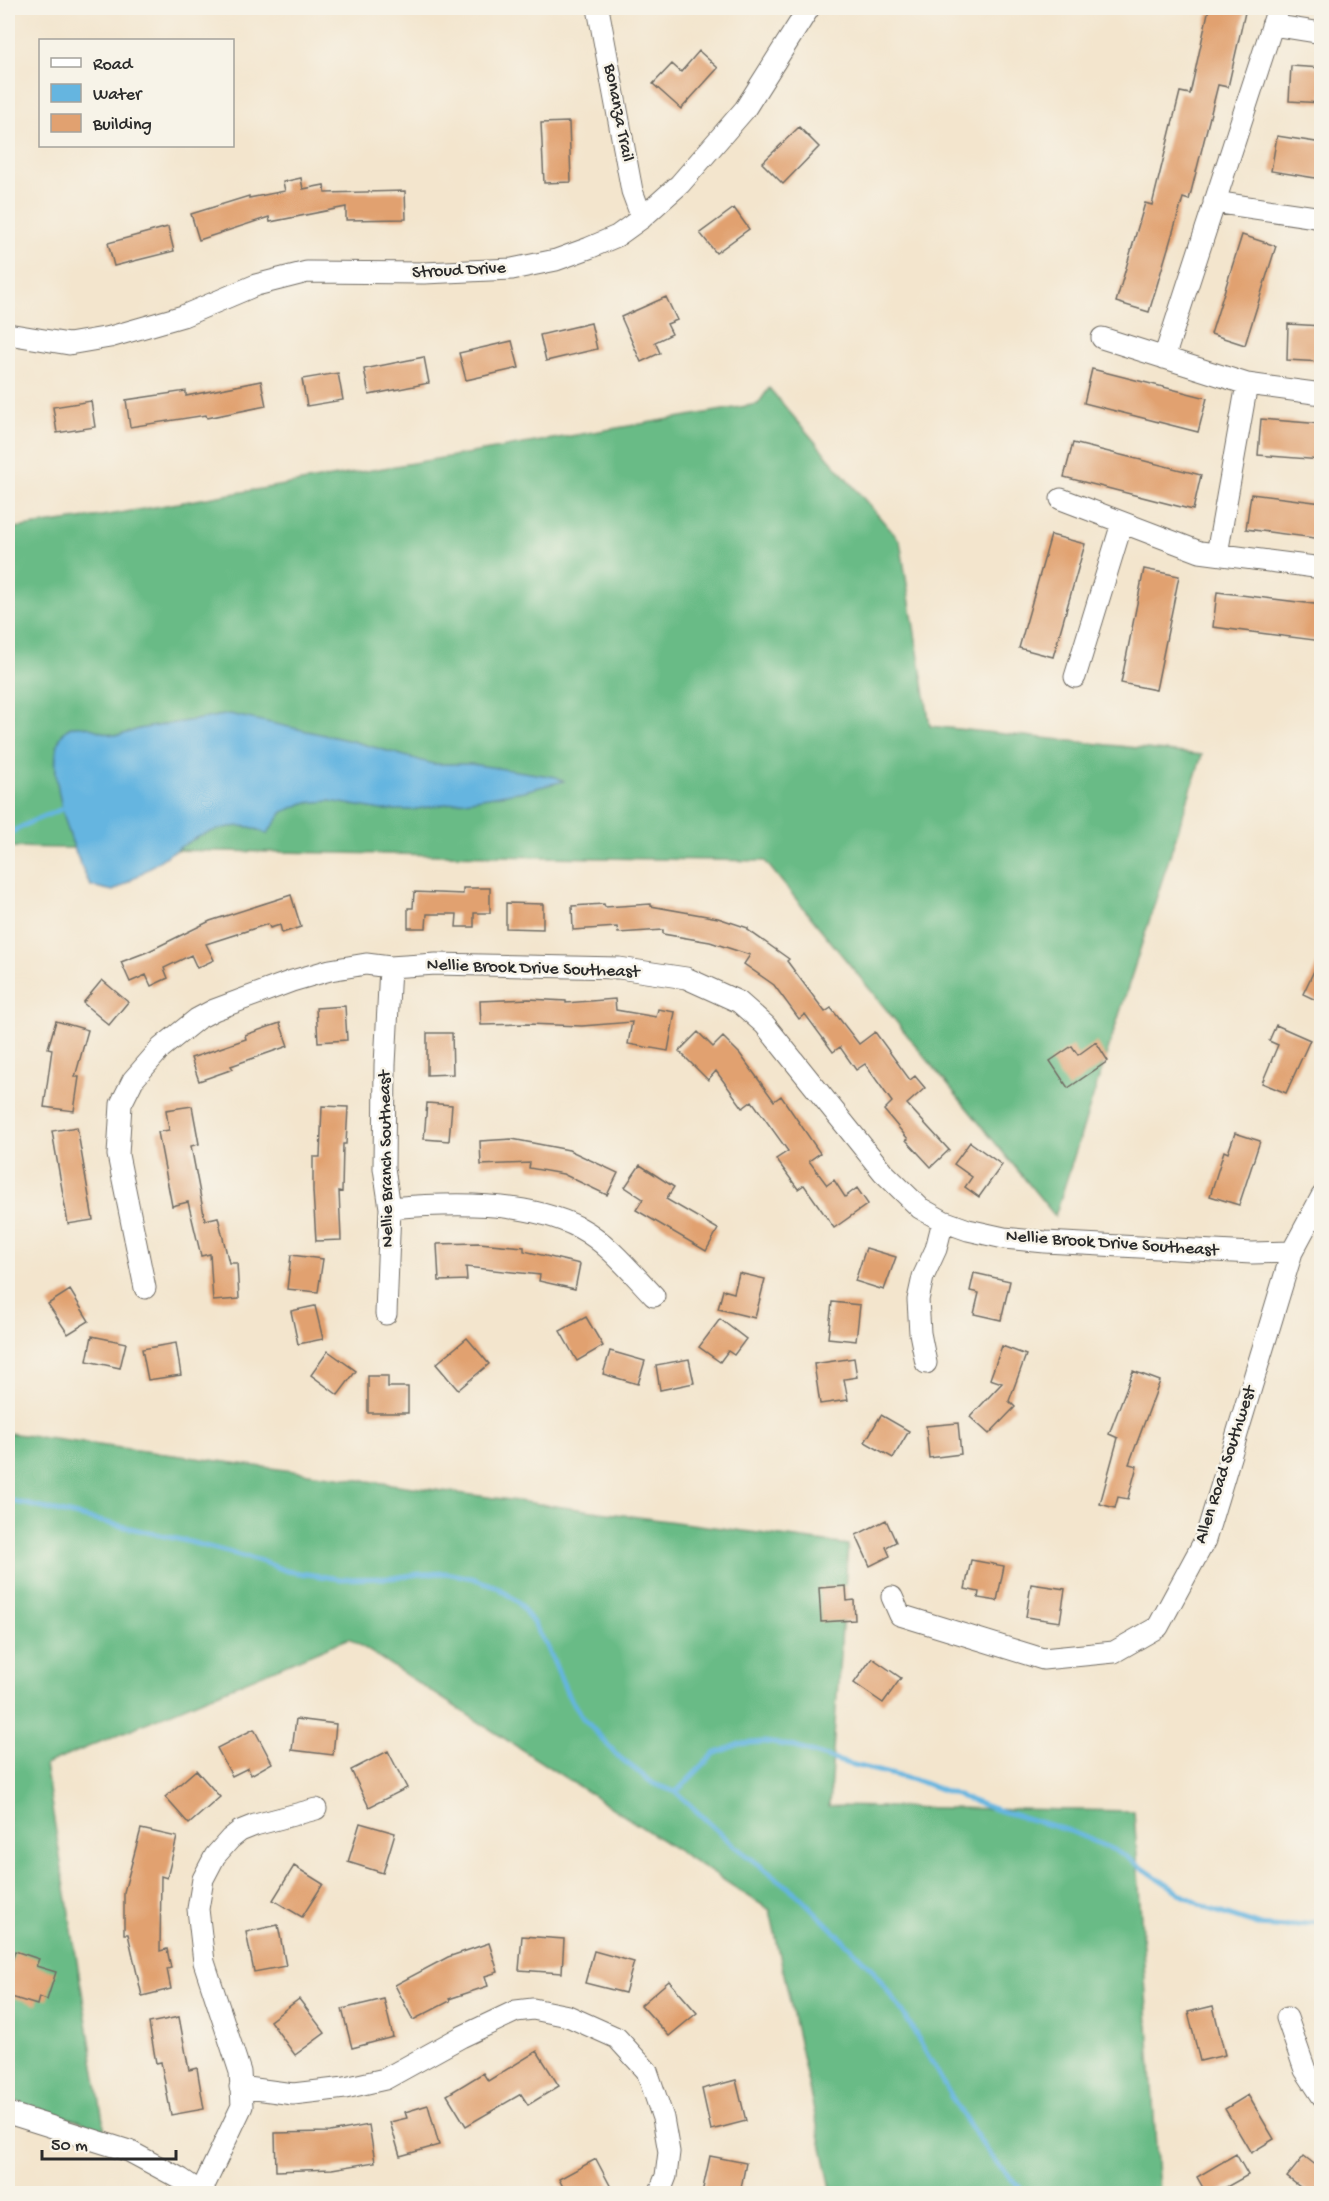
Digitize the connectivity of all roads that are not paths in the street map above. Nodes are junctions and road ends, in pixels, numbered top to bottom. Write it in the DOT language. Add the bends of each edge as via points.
graph roads {
  1 [pos="598,8"];
  2 [pos="809,8"];
  3 [pos="1275,16"];
  4 [pos="1322,33"];
  5 [pos="1214,202"];
  6 [pos="642,218"];
  7 [pos="1322,218"];
  8 [pos="8,334"];
  9 [pos="1102,338"];
  10 [pos="1164,358"];
  11 [pos="1247,384"];
  12 [pos="1322,394"];
  13 [pos="1061,499"];
  14 [pos="1122,523"];
  15 [pos="1217,554"];
  16 [pos="1322,568"];
  17 [pos="1076,677"];
  18 [pos="390,967"];
  19 [pos="1322,1196"];
  20 [pos="390,1209"];
  21 [pos="944,1221"];
  22 [pos="1292,1252"];
  23 [pos="145,1288"];
  24 [pos="654,1296"];
  25 [pos="386,1314"];
  26 [pos="926,1364"];
  27 [pos="892,1597"];
  28 [pos="316,1809"];
  29 [pos="1287,2018"];
  30 [pos="240,2087"];
  31 [pos="1322,2096"];
  32 [pos="8,2113"];
  33 [pos="202,2192"];
  34 [pos="659,2193"];
  1 -- 6 [label="street, Bonanza Trail" via="633,191"];
  2 -- 6 [label="street, Stroud Drive" via="745,109 680,184"];
  3 -- 4 [label="street"];
  3 -- 5 [label="street"];
  5 -- 7 [label="street"];
  5 -- 10 [label="street"];
  6 -- 8 [label="street, Stroud Drive" via="617,236 556,260 512,268 424,273 307,272 256,285 183,316 110,337 69,344"];
  9 -- 10 [label="street"];
  10 -- 11 [label="street"];
  11 -- 12 [label="street"];
  11 -- 15 [label="street"];
  13 -- 14 [label="street"];
  14 -- 15 [label="street" via="1200,552"];
  14 -- 17 [label="street"];
  15 -- 16 [label="street"];
  18 -- 20 [label="street, Nellie Branch Southeast" via="384,1168"];
  18 -- 21 [label="street, Nellie Brook Drive Southeast" via="436,964 619,968 686,978 717,991 739,1002 765,1024 884,1172 920,1208"];
  18 -- 23 [label="street, Nellie Brook Drive Southeast" via="366,964 330,970 214,1010 161,1048 133,1080 121,1104 118,1155"];
  19 -- 22 [label="street, Allen Road Southwest"];
  20 -- 24 [label="street" via="484,1205 556,1219 581,1229 617,1257"];
  20 -- 25 [label="street, Nellie Branch Southeast"];
  21 -- 22 [label="street, Nellie Brook Drive Southeast" via="1004,1238 1045,1242"];
  21 -- 26 [label="street" via="918,1300"];
  22 -- 27 [label="street, Allen Road Southwest" via="1205,1540 1158,1627 1114,1652 1043,1659 900,1615"];
  28 -- 30 [label="street" via="240,1832 215,1856 203,1879 198,1909 204,1962 240,2072"];
  29 -- 31 [label="street" via="1305,2070"];
  30 -- 33 [label="street" via="242,2106"];
  30 -- 34 [label="street" via="293,2094 345,2088 385,2079 516,2012 533,2009 568,2016 617,2038 647,2071 663,2118 669,2152"];
  32 -- 33 [label="street" via="129,2151"];
}
